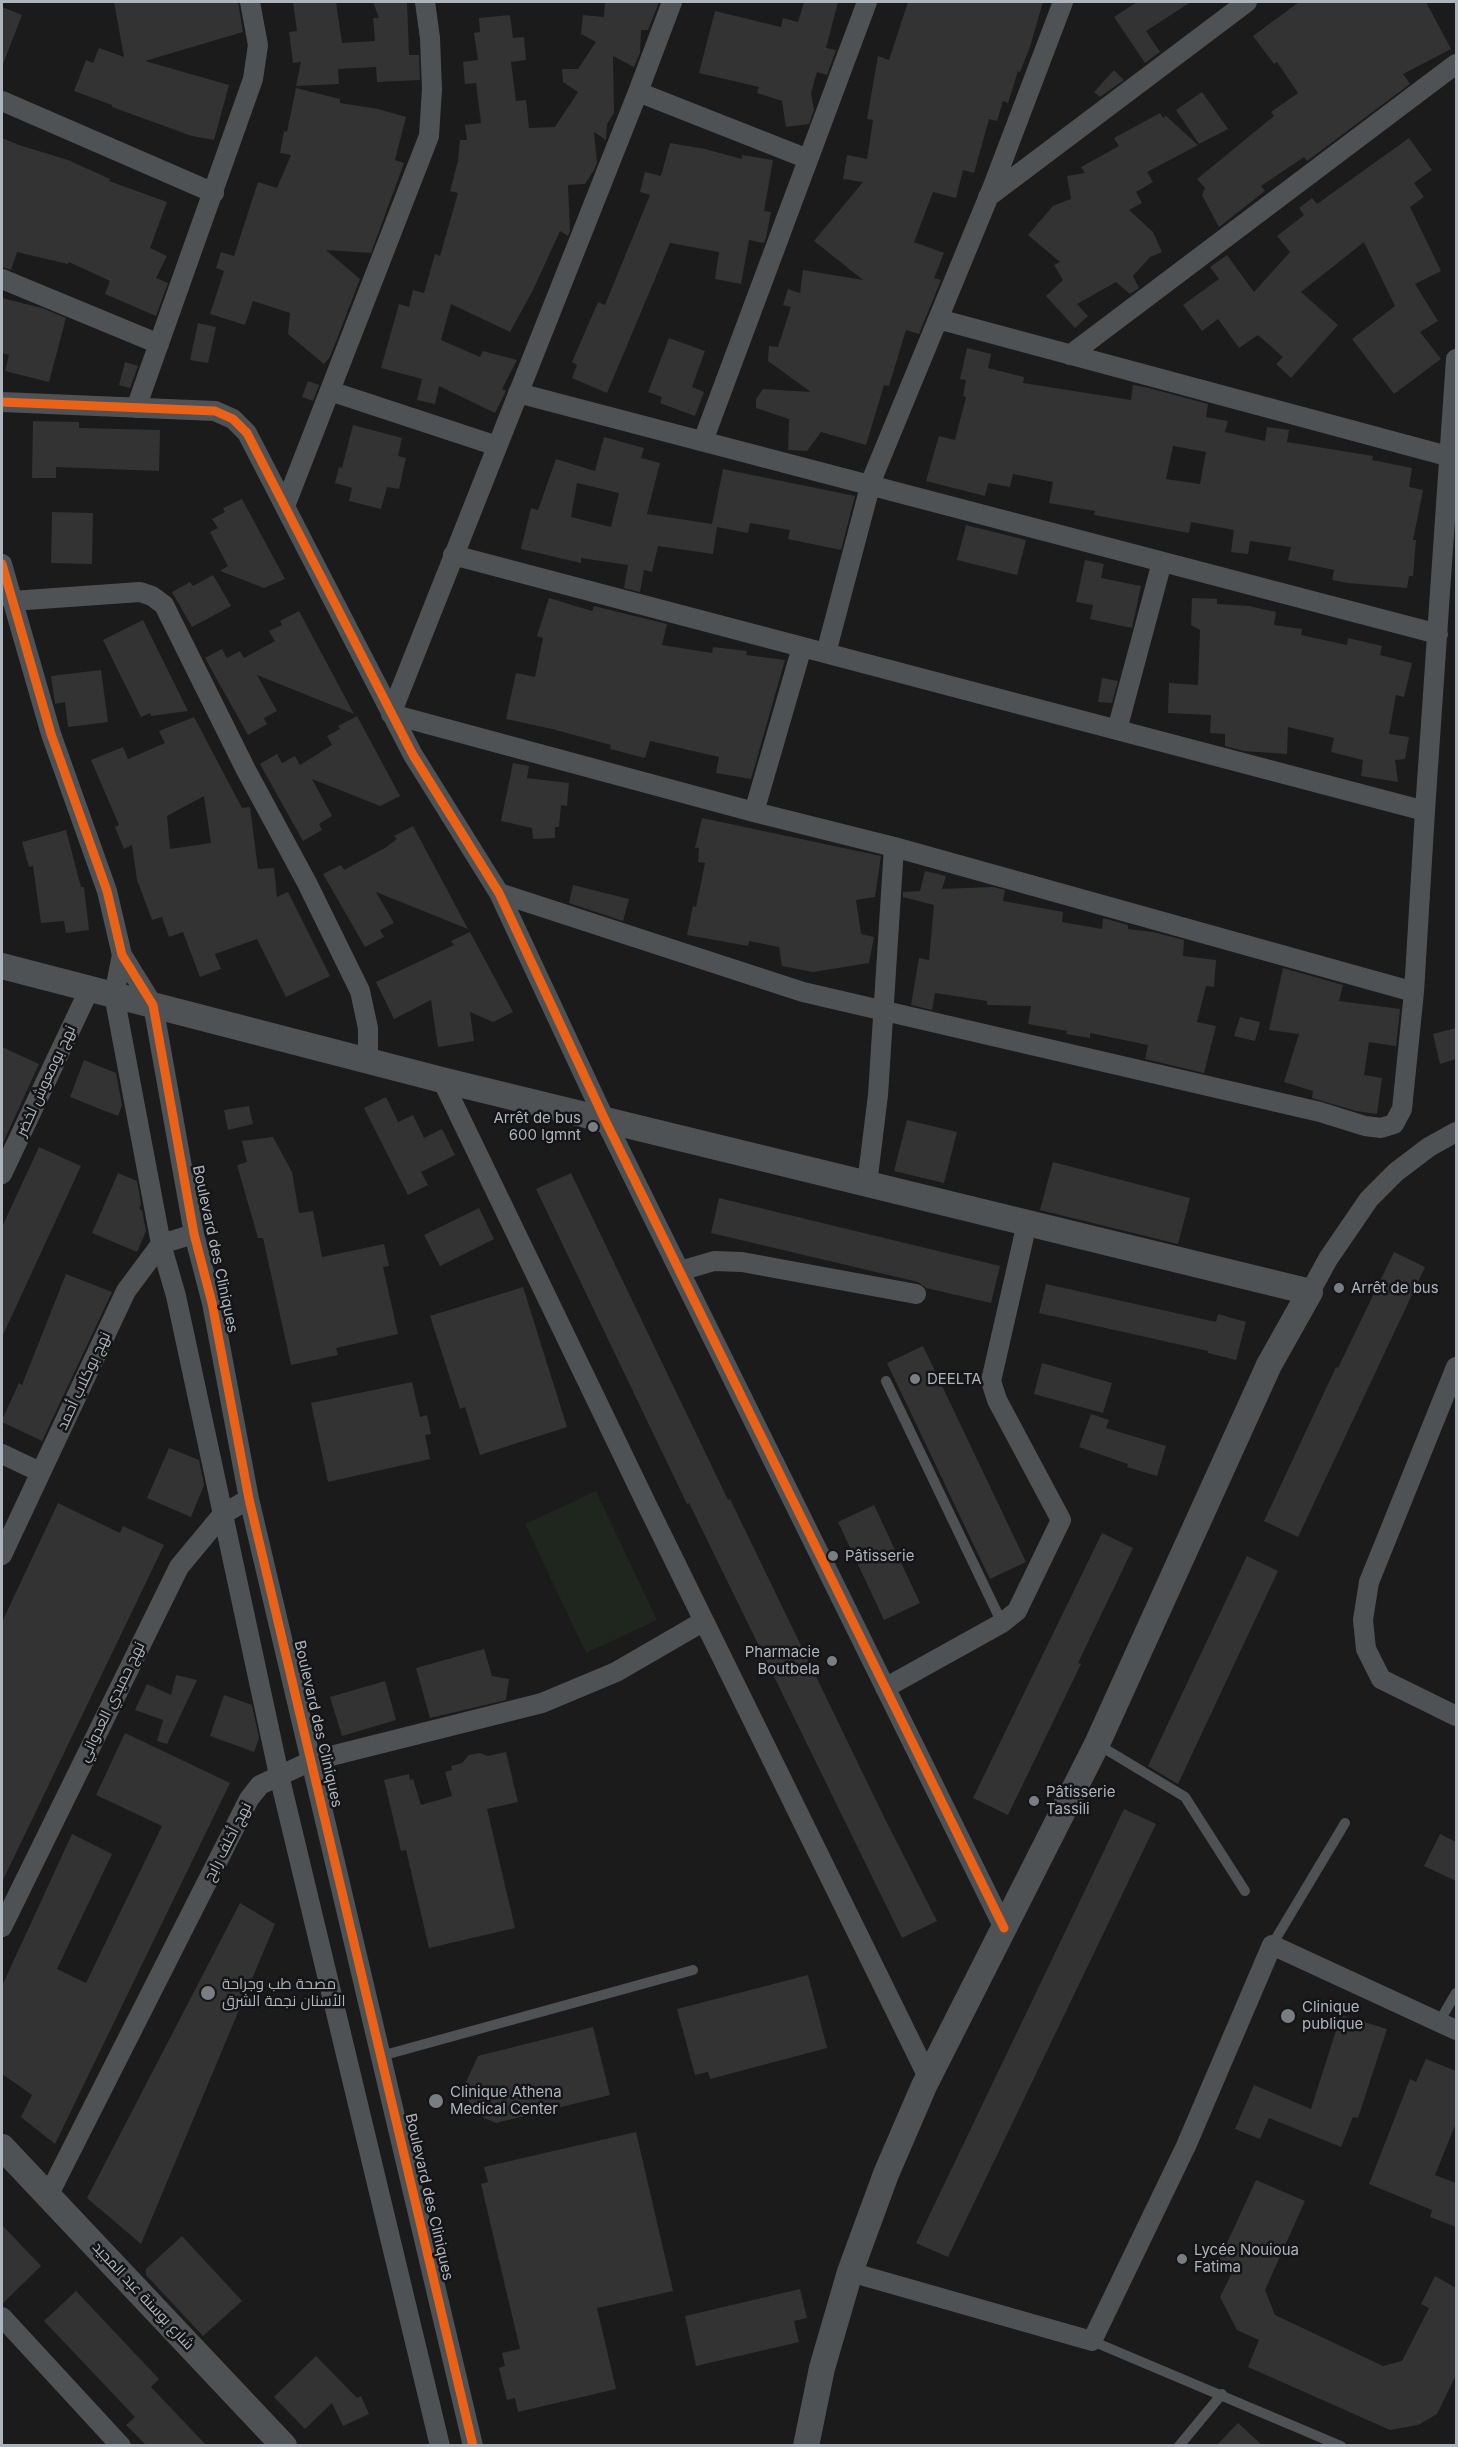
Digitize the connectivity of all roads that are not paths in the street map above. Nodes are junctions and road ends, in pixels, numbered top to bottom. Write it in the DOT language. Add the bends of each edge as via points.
graph roads {
  1 [pos="250,2"];
  2 [pos="425,2"];
  3 [pos="672,2"];
  4 [pos="867,2"];
  5 [pos="1063,2"];
  6 [pos="1247,2"];
  7 [pos="1456,64"];
  8 [pos="638,93"];
  9 [pos="2,101"];
  10 [pos="808,159"];
  11 [pos="214,193"];
  12 [pos="988,197"];
  13 [pos="2,279"];
  14 [pos="938,319"];
  15 [pos="159,344"];
  16 [pos="1070,355"];
  17 [pos="1456,359"];
  18 [pos="330,391"];
  19 [pos="518,393"];
  20 [pos="2,402"];
  21 [pos="136,408"];
  22 [pos="703,441"];
  23 [pos="497,446"];
  24 [pos="1451,457"];
  25 [pos="870,486"];
  26 [pos="285,506"];
  27 [pos="453,555"];
  28 [pos="1162,562"];
  29 [pos="2,564"];
  30 [pos="12,601"];
  31 [pos="1438,634"];
  32 [pos="802,647"];
  33 [pos="826,653"];
  34 [pos="391,714"];
  35 [pos="1117,730"];
  36 [pos="1425,811"];
  37 [pos="754,812"];
  38 [pos="894,847"];
  39 [pos="499,893"];
  40 [pos="122,955"];
  41 [pos="2,966"];
  42 [pos="102,992"];
  43 [pos="1414,992"];
  44 [pos="153,1005"];
  45 [pos="882,1010"];
  46 [pos="368,1061"];
  47 [pos="442,1080"];
  48 [pos="605,1120"];
  49 [pos="1456,1132"];
  50 [pos="2,1174"];
  51 [pos="867,1184"];
  52 [pos="1027,1223"];
  53 [pos="194,1234"];
  54 [pos="161,1244"];
  55 [pos="680,1271"];
  56 [pos="1310,1292"];
  57 [pos="916,1294"];
  58 [pos="1456,1367"];
  59 [pos="886,1381"];
  60 [pos="2,1454"];
  61 [pos="40,1472"];
  62 [pos="249,1499"];
  63 [pos="223,1514"];
  64 [pos="2,1555"];
  65 [pos="704,1622"];
  66 [pos="1002,1623"];
  67 [pos="885,1688"];
  68 [pos="1456,1716"];
  69 [pos="1097,1744"];
  70 [pos="311,1761"];
  71 [pos="279,1775"];
  72 [pos="1345,1822"];
  73 [pos="1245,1891"];
  74 [pos="2,1927"];
  75 [pos="1004,1928"];
  76 [pos="1272,1945"];
  77 [pos="693,1970"];
  78 [pos="1456,1993"];
  79 [pos="1448,2026"];
  80 [pos="381,2056"];
  81 [pos="928,2077"];
  82 [pos="2,2147"];
  83 [pos="48,2196"];
  84 [pos="850,2272"];
  85 [pos="2,2316"];
  86 [pos="1092,2342"];
  87 [pos="1222,2394"];
  88 [pos="121,2445"];
  89 [pos="284,2445"];
  90 [pos="440,2445"];
  91 [pos="473,2445"];
  92 [pos="806,2445"];
  93 [pos="1179,2445"];
  94 [pos="1341,2445"];
  1 -- 11 [label="street" via="258,45 253,79"];
  2 -- 18 [label="street" via="432,89 429,136"];
  3 -- 8 [label="street"];
  4 -- 10 [label="street"];
  5 -- 12 [label="street"];
  6 -- 12 [label="street"];
  7 -- 16 [label="street"];
  8 -- 10 [label="street"];
  8 -- 19 [label="street"];
  9 -- 11 [label="street"];
  10 -- 22 [label="street"];
  11 -- 15 [label="street"];
  12 -- 14 [label="street"];
  13 -- 15 [label="street"];
  14 -- 16 [label="street"];
  14 -- 25 [label="street"];
  15 -- 21 [label="street"];
  16 -- 24 [label="street"];
  17 -- 24 [label="street"];
  18 -- 23 [label="street"];
  18 -- 26 [label="street"];
  19 -- 22 [label="street"];
  19 -- 23 [label="street"];
  20 -- 21 [label="street"];
  21 -- 26 [label="street" via="215,411 233,419 247,433"];
  22 -- 25 [label="street"];
  23 -- 27 [label="street"];
  24 -- 31 [label="street"];
  25 -- 28 [label="street"];
  25 -- 33 [label="street"];
  26 -- 34 [label="street"];
  27 -- 32 [label="street"];
  27 -- 34 [label="street"];
  28 -- 31 [label="street"];
  28 -- 35 [label="street"];
  29 -- 30 [label="street"];
  30 -- 40 [label="street" via="51,734 107,891"];
  30 -- 46 [label="street" via="140,592 164,605 360,991 368,1028"];
  31 -- 36 [label="street"];
  32 -- 33 [label="street"];
  32 -- 37 [label="street"];
  33 -- 35 [label="street"];
  34 -- 37 [label="street"];
  34 -- 39 [label="street" via="412,755"];
  35 -- 36 [label="street"];
  36 -- 43 [label="street"];
  37 -- 38 [label="street"];
  38 -- 43 [label="street"];
  38 -- 45 [label="street"];
  39 -- 45 [label="street" via="803,992"];
  39 -- 48 [label="street"];
  40 -- 42 [label="street"];
  40 -- 44 [label="street"];
  41 -- 42 [label="street"];
  42 -- 44 [label="street"];
  42 -- 50 [label="street, نهج بومعوش لخضر"];
  42 -- 54 [label="street"];
  43 -- 45 [label="street" via="1402,1109 1394,1124 1381,1128"];
  44 -- 46 [label="street"];
  44 -- 53 [label="street, Boulevard des Cliniques"];
  45 -- 51 [label="street" via="878,1095"];
  46 -- 47 [label="street"];
  47 -- 48 [label="street"];
  47 -- 65 [label="street"];
  48 -- 51 [label="street"];
  48 -- 55 [label="street"];
  49 -- 56 [label="street" via="1396,1172 1369,1199"];
  51 -- 52 [label="street"];
  52 -- 56 [label="street"];
  52 -- 66 [label="street" via="991,1381 997,1400 1061,1520 1017,1611"];
  53 -- 54 [label="street"];
  53 -- 62 [label="street, Boulevard des Cliniques" via="212,1303"];
  54 -- 61 [label="street, نهج بوكلاب أحمد" via="126,1291"];
  54 -- 63 [label="street"];
  55 -- 57 [label="street" via="714,1261 742,1262"];
  55 -- 67 [label="street"];
  56 -- 69 [label="street" via="1269,1365"];
  58 -- 68 [label="street" via="1369,1582 1363,1620 1366,1649 1381,1679"];
  59 -- 66 [label="lane"];
  60 -- 61 [label="street"];
  61 -- 64 [label="street, نهج بوكلاب أحمد"];
  62 -- 63 [label="street, نهج حميدي العدواني"];
  62 -- 70 [label="street, Boulevard des Cliniques"];
  63 -- 71 [label="street"];
  63 -- 74 [label="street, نهج حميدي العدواني" via="179,1567"];
  65 -- 70 [label="street, نهج أخلف رابح" via="616,1672 542,1703"];
  65 -- 81 [label="street"];
  66 -- 67 [label="street"];
  67 -- 75 [label="street"];
  69 -- 73 [label="lane" via="1185,1797"];
  69 -- 75 [label="street"];
  70 -- 71 [label="street, نهج أخلف رابح"];
  70 -- 80 [label="street, Boulevard des Cliniques"];
  71 -- 83 [label="street, نهج أخلف رابح" via="260,1785 249,1799"];
  71 -- 90 [label="street"];
  72 -- 76 [label="lane"];
  75 -- 81 [label="street"];
  76 -- 79 [label="street"];
  76 -- 86 [label="street" via="1186,2146"];
  77 -- 80 [label="lane"];
  78 -- 79 [label="lane"];
  80 -- 91 [label="street, Boulevard des Cliniques"];
  81 -- 84 [label="street"];
  82 -- 83 [label="street, شارع بوسنة عبد المجيد"];
  83 -- 89 [label="street, شارع بوسنة عبد المجيد"];
  84 -- 86 [label="street"];
  84 -- 92 [label="street" via="822,2368"];
  85 -- 88 [label="street"];
  86 -- 87 [label="lane"];
  87 -- 93 [label="lane"];
  87 -- 94 [label="lane"];
}
